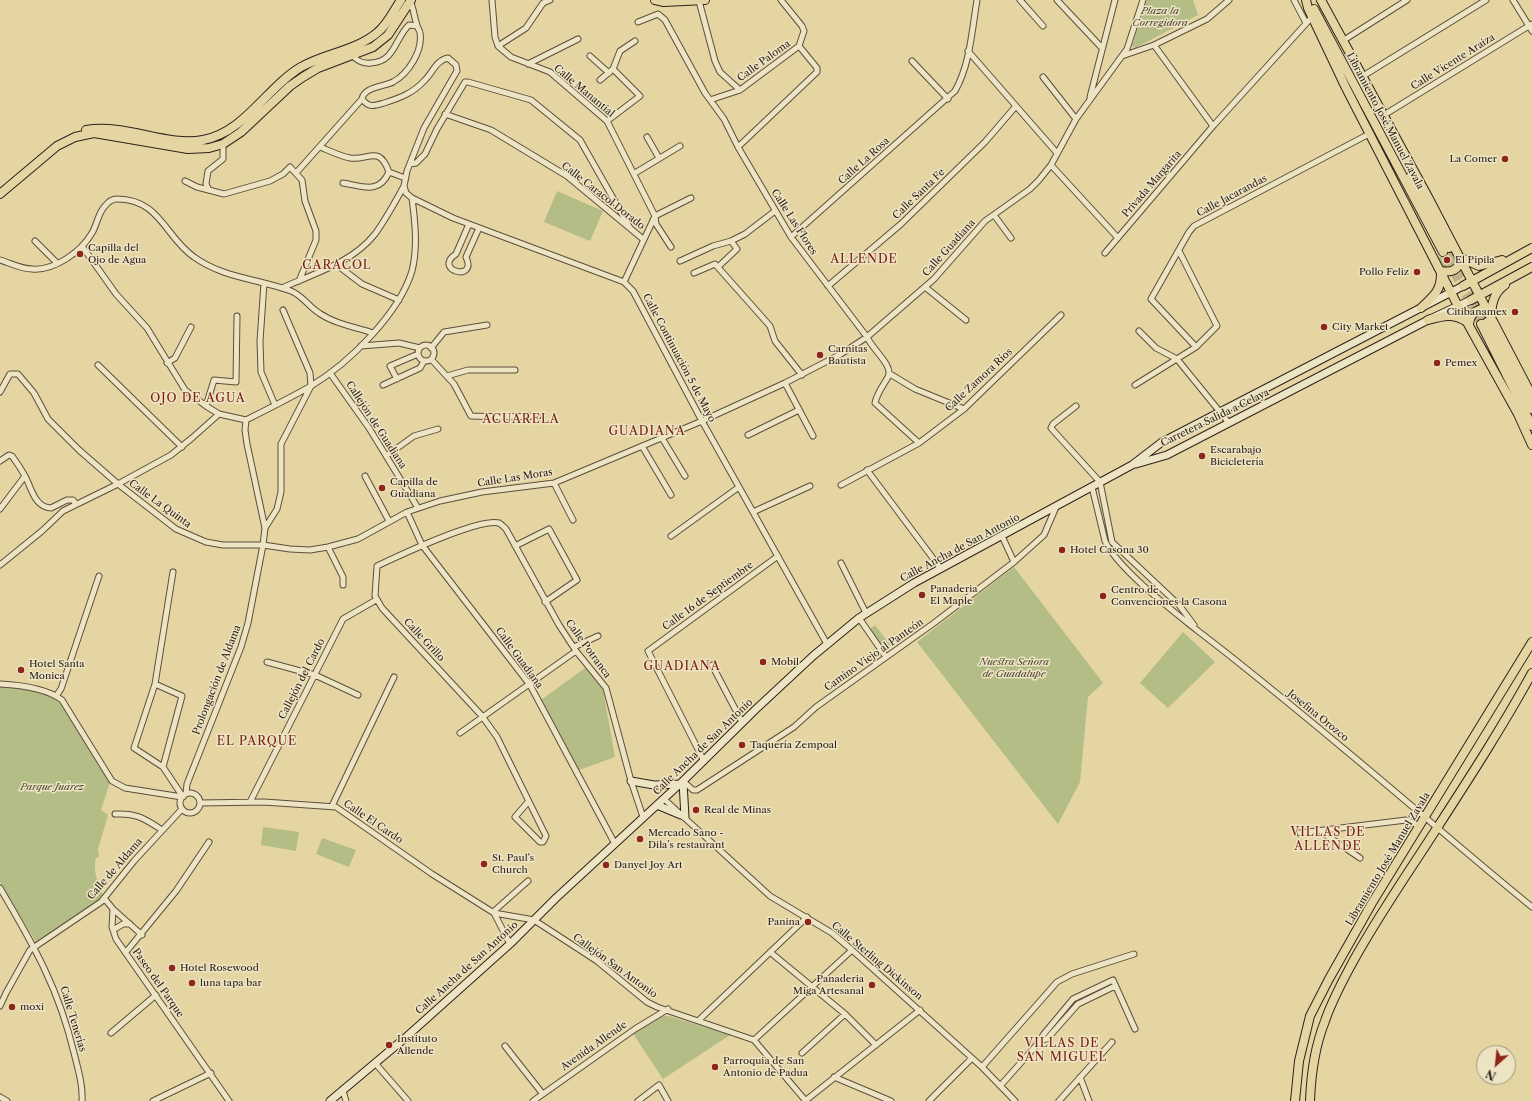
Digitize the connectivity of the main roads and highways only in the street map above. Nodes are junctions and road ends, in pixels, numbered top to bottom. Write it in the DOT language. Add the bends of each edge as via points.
graph roads {
  1 [pos="401,0"];
  2 [pos="655,0"];
  3 [pos="699,0"];
  4 [pos="705,0"];
  5 [pos="1307,0"];
  6 [pos="1318,0"];
  7 [pos="1321,0"];
  8 [pos="410,1"];
  9 [pos="0,188"];
  10 [pos="0,194"];
  11 [pos="1532,248"];
  12 [pos="1521,253"];
  13 [pos="1461,258"];
  14 [pos="1532,267"];
  15 [pos="1441,271"];
  16 [pos="1522,273"];
  17 [pos="1473,280"];
  18 [pos="1463,286"];
  19 [pos="1451,292"];
  20 [pos="1480,295"];
  21 [pos="1470,300"];
  22 [pos="1458,306"];
  23 [pos="1421,308"];
  24 [pos="1428,320"];
  25 [pos="1486,320"];
  26 [pos="1469,324"];
  27 [pos="1274,384"];
  28 [pos="1282,396"];
  29 [pos="1532,396"];
  30 [pos="1532,409"];
  31 [pos="1532,426"];
  32 [pos="1532,445"];
  33 [pos="1132,465"];
  34 [pos="1532,642"];
  35 [pos="1532,673"];
  36 [pos="631,781"];
  37 [pos="682,782"];
  38 [pos="657,805"];
  39 [pos="330,1101"];
  40 [pos="1295,1101"];
  41 [pos="1310,1101"];
  1 -- 9 [label="main road" via="380,31 368,40 301,67 236,125 218,136 186,142 118,129 84,130 53,142"];
  2 -- 3 [label="main road"];
  3 -- 4 [label="main road"];
  5 -- 6 [label="main road, Libramiento José Manuel Zavala" via="1446,250"];
  5 -- 15 [label="main road" via="1309,20"];
  7 -- 13 [label="main road"];
  8 -- 10 [label="main road" via="388,35 373,47 303,76 241,132 223,144 188,149 94,133 75,137 57,146"];
  11 -- 12 [label="main road"];
  12 -- 13 [label="main road" via="1479,266"];
  12 -- 17 [label="main road"];
  13 -- 15 [label="main road" via="1456,270 1449,273"];
  13 -- 17 [label="main road"];
  14 -- 16 [label="main road"];
  15 -- 19 [label="main road"];
  15 -- 23 [label="main road" via="1441,284 1436,294"];
  16 -- 20 [label="main road"];
  16 -- 25 [label="main road" via="1500,288"];
  17 -- 18 [label="main road"];
  17 -- 20 [label="main road"];
  18 -- 19 [label="main road, Carretera Salida a Celaya"];
  19 -- 22 [label="main road"];
  19 -- 23 [label="main road, Carretera Salida a Celaya"];
  20 -- 21 [label="main road"];
  20 -- 25 [label="main road"];
  21 -- 22 [label="main road, Carretera Salida a Celaya"];
  22 -- 24 [label="main road, Carretera Salida a Celaya"];
  22 -- 26 [label="main road"];
  23 -- 27 [label="main road, Carretera Salida a Celaya"];
  24 -- 26 [label="main road" via="1453,315"];
  24 -- 28 [label="main road, Carretera Salida a Celaya"];
  25 -- 26 [label="main road" via="1481,309 1474,312"];
  25 -- 29 [label="main road"];
  25 -- 30 [label="main road"];
  25 -- 31 [label="main road"];
  26 -- 32 [label="main road"];
  27 -- 28 [label="main road"];
  27 -- 33 [label="main road, Carretera Salida a Celaya" via="1162,442"];
  28 -- 33 [label="main road, Carretera Salida a Celaya" via="1167,455"];
  33 -- 37 [label="main road, Calle Ancha de San Antonio" via="914,583 866,612 742,722"];
  34 -- 40 [label="main road, Libramiento José Manuel Zavala" via="1364,917 1329,979 1310,1016 1299,1061"];
  35 -- 41 [label="main road" via="1366,939 1335,995 1324,1021 1317,1048"];
  36 -- 37 [label="main road" via="654,785"];
  37 -- 38 [label="main road, Calle Ancha de San Antonio"];
  37 -- 38 [label="main road" via="683,816"];
  38 -- 39 [label="main road, Calle Ancha de San Antonio" via="510,944"];
}
